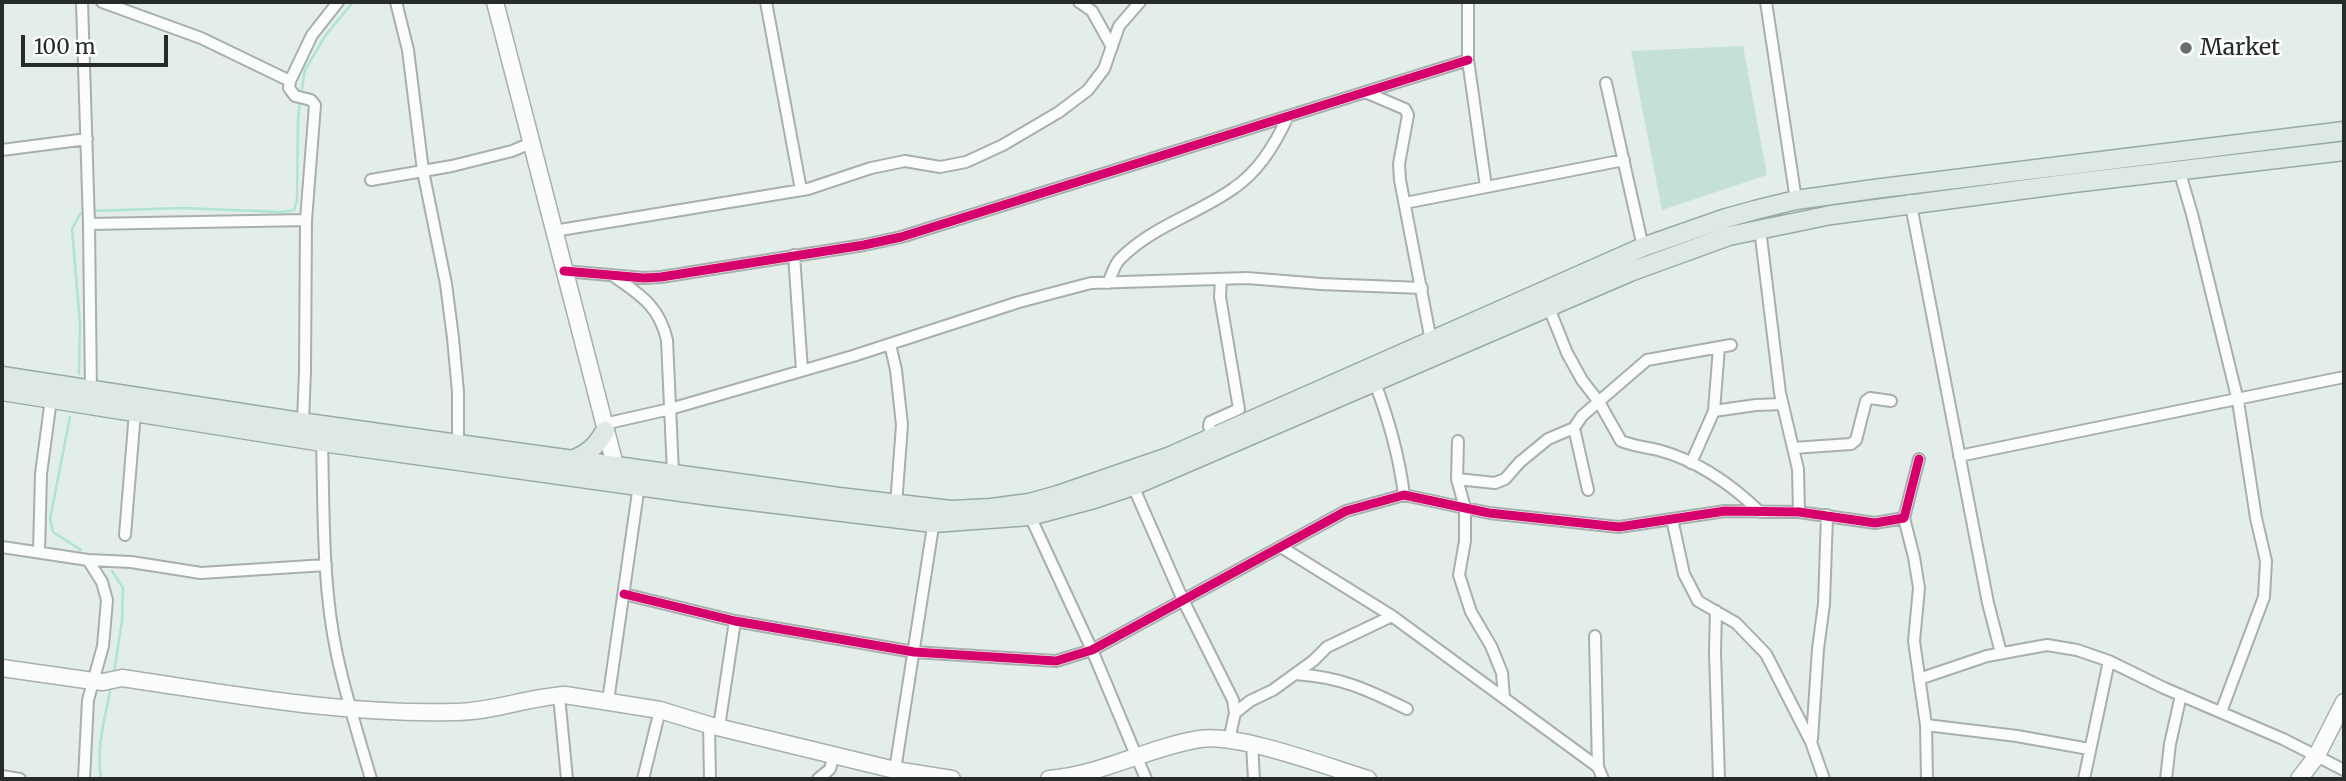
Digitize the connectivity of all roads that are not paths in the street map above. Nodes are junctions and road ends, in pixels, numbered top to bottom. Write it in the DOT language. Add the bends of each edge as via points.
graph roads {
  1 [pos="82,2"];
  2 [pos="102,2"];
  3 [pos="338,2"];
  4 [pos="396,2"];
  5 [pos="495,2"];
  6 [pos="766,2"];
  7 [pos="1079,2"];
  8 [pos="1140,2"];
  9 [pos="1468,2"];
  10 [pos="1766,2"];
  11 [pos="1112,47"];
  12 [pos="1468,60"];
  13 [pos="290,81"];
  14 [pos="1606,83"];
  15 [pos="1365,92"];
  16 [pos="1288,116"];
  17 [pos="2344,131"];
  18 [pos="87,139"];
  19 [pos="531,143"];
  20 [pos="2,150"];
  21 [pos="2344,151"];
  22 [pos="1624,160"];
  23 [pos="2179,170"];
  24 [pos="423,171"];
  25 [pos="2071,174"];
  26 [pos="372,180"];
  27 [pos="1907,185"];
  28 [pos="1486,187"];
  29 [pos="801,190"];
  30 [pos="1796,201"];
  31 [pos="1405,203"];
  32 [pos="1911,204"];
  33 [pos="89,219"];
  34 [pos="306,220"];
  35 [pos="1760,229"];
  36 [pos="554,231"];
  37 [pos="1643,247"];
  38 [pos="794,255"];
  39 [pos="564,271"];
  40 [pos="611,275"];
  41 [pos="1221,279"];
  42 [pos="1108,283"];
  43 [pos="1422,288"];
  44 [pos="1549,308"];
  45 [pos="1431,341"];
  46 [pos="890,344"];
  47 [pos="802,370"];
  48 [pos="2,376"];
  49 [pos="2344,377"];
  50 [pos="1375,383"];
  51 [pos="2,391"];
  52 [pos="91,398"];
  53 [pos="51,399"];
  54 [pos="1891,401"];
  55 [pos="2238,401"];
  56 [pos="1599,402"];
  57 [pos="1783,404"];
  58 [pos="670,409"];
  59 [pos="1714,411"];
  60 [pos="135,412"];
  61 [pos="303,422"];
  62 [pos="604,427"];
  63 [pos="1574,428"];
  64 [pos="1212,436"];
  65 [pos="1458,441"];
  66 [pos="322,442"];
  67 [pos="458,444"];
  68 [pos="1793,448"];
  69 [pos="1959,456"];
  70 [pos="573,459"];
  71 [pos="1919,459"];
  72 [pos="1691,463"];
  73 [pos="674,473"];
  74 [pos="615,474"];
  75 [pos="1457,479"];
  76 [pos="639,485"];
  77 [pos="1133,486"];
  78 [pos="1588,490"];
  79 [pos="1404,495"];
  80 [pos="897,505"];
  81 [pos="1465,508"];
  82 [pos="1760,512"];
  83 [pos="1798,512"];
  84 [pos="1827,515"];
  85 [pos="934,516"];
  86 [pos="1030,516"];
  87 [pos="1904,518"];
  88 [pos="1672,519"];
  89 [pos="125,535"];
  90 [pos="2,547"];
  91 [pos="1281,547"];
  92 [pos="39,552"];
  93 [pos="88,560"];
  94 [pos="326,565"];
  95 [pos="624,594"];
  96 [pos="1183,600"];
  97 [pos="1716,611"];
  98 [pos="1392,616"];
  99 [pos="735,621"];
  100 [pos="1595,636"];
  101 [pos="1092,650"];
  102 [pos="915,652"];
  103 [pos="2001,653"];
  104 [pos="2109,660"];
  105 [pos="2,668"];
  106 [pos="1295,674"];
  107 [pos="1919,679"];
  108 [pos="98,681"];
  109 [pos="2181,695"];
  110 [pos="559,696"];
  111 [pos="1504,698"];
  112 [pos="608,701"];
  113 [pos="2344,702"];
  114 [pos="1407,709"];
  115 [pos="660,710"];
  116 [pos="352,711"];
  117 [pos="2221,712"];
  118 [pos="1235,713"];
  119 [pos="1926,725"];
  120 [pos="714,726"];
  121 [pos="1229,740"];
  122 [pos="1811,742"];
  123 [pos="1252,744"];
  124 [pos="2089,749"];
  125 [pos="834,754"];
  126 [pos="1136,756"];
  127 [pos="2316,757"];
  128 [pos="1598,766"];
  129 [pos="895,770"];
  130 [pos="2344,770"];
  131 [pos="2,776"];
  132 [pos="20,779"];
  133 [pos="84,779"];
  134 [pos="371,779"];
  135 [pos="567,779"];
  136 [pos="643,779"];
  137 [pos="710,779"];
  138 [pos="818,779"];
  139 [pos="952,779"];
  140 [pos="1049,779"];
  141 [pos="1146,779"];
  142 [pos="1254,779"];
  143 [pos="1368,779"];
  144 [pos="1603,779"];
  145 [pos="1719,779"];
  146 [pos="1824,779"];
  147 [pos="1927,779"];
  148 [pos="2084,779"];
  149 [pos="2166,779"];
  150 [pos="2299,779"];
  1 -- 18 [label="street"];
  2 -- 13 [label="street" via="201,38"];
  3 -- 13 [label="street" via="312,34"];
  4 -- 24 [label="street" via="408,50"];
  5 -- 19 [label="main road"];
  6 -- 29 [label="street"];
  7 -- 11 [label="street" via="1092,11"];
  8 -- 11 [label="street" via="1119,26"];
  9 -- 12 [label="street"];
  10 -- 30 [label="street"];
  11 -- 29 [label="street" via="1104,69 1088,90 1059,112 979,157 940,167 905,161"];
  12 -- 15 [label="street"];
  12 -- 28 [label="street"];
  13 -- 34 [label="street" via="289,88 315,105"];
  14 -- 22 [label="street"];
  15 -- 16 [label="street"];
  15 -- 31 [label="street" via="1405,109 1408,115 1399,164"];
  16 -- 38 [label="street" via="901,237"];
  16 -- 42 [label="street" via="1278,139 1236,187 1140,242 1118,261"];
  17 -- 25 [label="main road"];
  18 -- 20 [label="street"];
  18 -- 33 [label="street"];
  19 -- 24 [label="street"];
  19 -- 36 [label="main road"];
  21 -- 23 [label="main road"];
  22 -- 28 [label="street"];
  22 -- 37 [label="street"];
  23 -- 25 [label="main road"];
  23 -- 55 [label="street"];
  24 -- 26 [label="street"];
  24 -- 67 [label="street" via="453,338"];
  25 -- 27 [label="main road"];
  25 -- 32 [label="main road"];
  27 -- 30 [label="main road"];
  27 -- 32 [label="street"];
  28 -- 31 [label="street"];
  29 -- 36 [label="street"];
  30 -- 37 [label="main road" via="1726,218"];
  31 -- 43 [label="street"];
  32 -- 35 [label="main road"];
  32 -- 69 [label="street"];
  33 -- 34 [label="street"];
  33 -- 52 [label="street"];
  34 -- 61 [label="street"];
  35 -- 44 [label="main road" via="1684,251"];
  35 -- 57 [label="street"];
  36 -- 39 [label="main road"];
  37 -- 45 [label="main road"];
  38 -- 40 [label="street" via="661,277"];
  38 -- 47 [label="street"];
  39 -- 40 [label="street"];
  39 -- 62 [label="main road"];
  40 -- 58 [label="street" via="643,297 664,326"];
  41 -- 42 [label="street"];
  41 -- 43 [label="street"];
  41 -- 64 [label="street" via="1239,409 1210,422"];
  42 -- 46 [label="street" via="1071,287"];
  43 -- 45 [label="street"];
  44 -- 50 [label="main road"];
  44 -- 56 [label="street" via="1567,353"];
  45 -- 64 [label="main road"];
  46 -- 47 [label="street"];
  46 -- 80 [label="street" via="902,425"];
  47 -- 58 [label="street"];
  48 -- 52 [label="main road"];
  49 -- 55 [label="street"];
  50 -- 77 [label="main road"];
  50 -- 79 [label="street" via="1391,425"];
  51 -- 53 [label="main road"];
  52 -- 53 [label="main road"];
  52 -- 60 [label="main road"];
  52 -- 61 [label="main road"];
  53 -- 92 [label="street" via="41,474"];
  54 -- 68 [label="street" via="1866,401 1851,444"];
  55 -- 69 [label="street"];
  55 -- 117 [label="street" via="2266,561 2264,597"];
  56 -- 59 [label="street" via="1647,360 1725,346"];
  56 -- 63 [label="street"];
  56 -- 72 [label="street" via="1621,441"];
  57 -- 59 [label="street"];
  57 -- 68 [label="street"];
  58 -- 62 [label="street"];
  58 -- 73 [label="street"];
  59 -- 72 [label="street"];
  60 -- 66 [label="main road"];
  60 -- 89 [label="street"];
  61 -- 67 [label="main road"];
  62 -- 70 [label="main road" via="594,447"];
  62 -- 74 [label="main road"];
  63 -- 75 [label="street" via="1548,439 1505,479"];
  63 -- 78 [label="street"];
  64 -- 85 [label="main road" via="1128,472 1058,495"];
  65 -- 75 [label="street"];
  66 -- 74 [label="main road"];
  66 -- 94 [label="street"];
  67 -- 70 [label="main road"];
  68 -- 83 [label="street"];
  69 -- 103 [label="street"];
  70 -- 74 [label="main road"];
  71 -- 87 [label="street"];
  72 -- 82 [label="street" via="1719,478"];
  73 -- 74 [label="main road"];
  73 -- 80 [label="main road"];
  74 -- 76 [label="main road"];
  75 -- 81 [label="street"];
  76 -- 85 [label="main road"];
  76 -- 95 [label="street"];
  77 -- 86 [label="main road"];
  77 -- 96 [label="street"];
  79 -- 81 [label="street"];
  79 -- 91 [label="street" via="1346,511"];
  80 -- 85 [label="main road"];
  81 -- 88 [label="street" via="1619,527"];
  81 -- 111 [label="street" via="1460,575 1471,612 1502,673"];
  82 -- 83 [label="street"];
  82 -- 88 [label="street" via="1725,511"];
  83 -- 84 [label="street"];
  84 -- 87 [label="street" via="1875,523"];
  84 -- 122 [label="street"];
  85 -- 86 [label="main road"];
  85 -- 102 [label="street"];
  86 -- 101 [label="street"];
  87 -- 107 [label="street" via="1919,588 1914,641"];
  88 -- 97 [label="street" via="1684,574 1698,601"];
  90 -- 92 [label="street"];
  91 -- 96 [label="street"];
  91 -- 98 [label="street"];
  92 -- 93 [label="street"];
  93 -- 94 [label="street" via="201,573"];
  93 -- 108 [label="street" via="107,600"];
  94 -- 116 [label="street" via="337,654"];
  95 -- 99 [label="street"];
  95 -- 112 [label="street"];
  96 -- 101 [label="street"];
  96 -- 118 [label="street" via="1233,700"];
  97 -- 122 [label="street" via="1736,623 1766,653"];
  97 -- 145 [label="street"];
  98 -- 106 [label="street" via="1327,648"];
  98 -- 111 [label="street"];
  99 -- 102 [label="street"];
  99 -- 120 [label="street"];
  100 -- 128 [label="street"];
  101 -- 102 [label="street" via="1056,661"];
  101 -- 126 [label="street"];
  102 -- 129 [label="street"];
  103 -- 104 [label="street" via="2047,645"];
  103 -- 107 [label="street"];
  104 -- 109 [label="street"];
  104 -- 124 [label="street"];
  105 -- 108 [label="main road"];
  106 -- 114 [label="street" via="1326,676"];
  106 -- 118 [label="street"];
  107 -- 119 [label="street"];
  108 -- 116 [label="main road" via="122,678"];
  108 -- 133 [label="street" via="88,700"];
  109 -- 117 [label="street"];
  109 -- 149 [label="street"];
  110 -- 112 [label="main road"];
  110 -- 116 [label="main road" via="460,712"];
  110 -- 135 [label="street"];
  111 -- 128 [label="street"];
  112 -- 115 [label="main road"];
  113 -- 127 [label="main road"];
  115 -- 120 [label="main road"];
  115 -- 136 [label="street"];
  116 -- 134 [label="street"];
  117 -- 127 [label="street"];
  118 -- 121 [label="street"];
  119 -- 124 [label="street"];
  119 -- 147 [label="street"];
  120 -- 125 [label="main road"];
  120 -- 137 [label="street"];
  121 -- 123 [label="main road"];
  121 -- 126 [label="main road" via="1202,738"];
  122 -- 146 [label="street"];
  123 -- 142 [label="street"];
  123 -- 143 [label="main road"];
  124 -- 148 [label="street"];
  125 -- 129 [label="main road"];
  125 -- 138 [label="street" via="830,769"];
  126 -- 140 [label="main road"];
  126 -- 141 [label="street"];
  127 -- 130 [label="street"];
  127 -- 150 [label="main road"];
  128 -- 144 [label="street"];
  129 -- 139 [label="main road"];
  131 -- 132 [label="street"];
}
